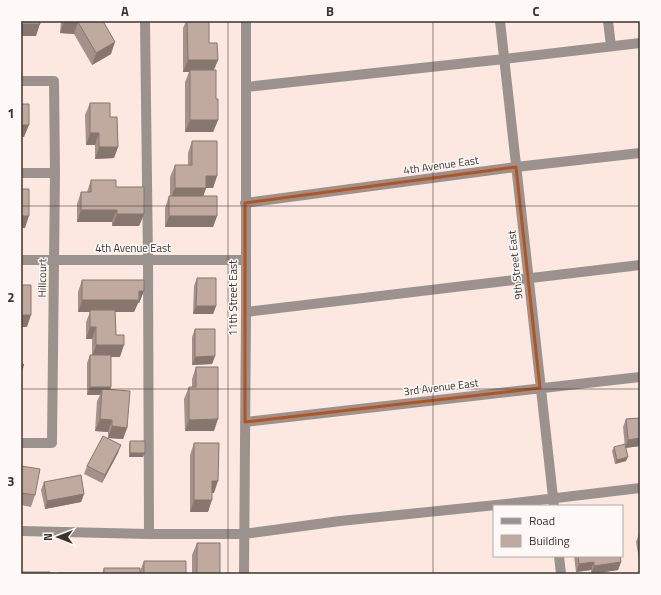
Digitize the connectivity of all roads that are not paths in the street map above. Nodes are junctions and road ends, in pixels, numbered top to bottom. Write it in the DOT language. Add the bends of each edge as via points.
graph roads {
  1 [pos="145,21"];
  2 [pos="246,21"];
  3 [pos="500,21"];
  4 [pos="608,21"];
  5 [pos="640,43"];
  6 [pos="611,46"];
  7 [pos="504,59"];
  8 [pos="21,81"];
  9 [pos="246,88"];
  10 [pos="640,153"];
  11 [pos="516,167"];
  12 [pos="21,173"];
  13 [pos="55,173"];
  14 [pos="245,203"];
  15 [pos="21,260"];
  16 [pos="54,260"];
  17 [pos="148,260"];
  18 [pos="245,260"];
  19 [pos="640,264"];
  20 [pos="528,277"];
  21 [pos="246,312"];
  22 [pos="640,377"];
  23 [pos="540,388"];
  24 [pos="245,422"];
  25 [pos="21,443"];
  26 [pos="640,488"];
  27 [pos="553,502"];
  28 [pos="493,505"];
  29 [pos="496,505"];
  30 [pos="21,531"];
  31 [pos="149,534"];
  32 [pos="244,534"];
  33 [pos="559,557"];
  34 [pos="244,574"];
  35 [pos="561,574"];
  1 -- 17 [label="street"];
  2 -- 9 [label="street, 11th Street East"];
  3 -- 7 [label="street, 9th Street East"];
  4 -- 6 [label="street"];
  5 -- 6 [label="street"];
  6 -- 7 [label="street"];
  7 -- 9 [label="street"];
  7 -- 11 [label="street, 9th Street East"];
  8 -- 13 [label="street, Hillcourt" via="54,81"];
  9 -- 14 [label="street, 11th Street East"];
  10 -- 11 [label="street, 4th Avenue East"];
  11 -- 14 [label="street, 4th Avenue East"];
  11 -- 20 [label="street, 9th Street East"];
  12 -- 13 [label="street"];
  13 -- 16 [label="street, Hillcourt"];
  14 -- 18 [label="street, 11th Street East"];
  15 -- 16 [label="street, 4th Avenue East"];
  16 -- 17 [label="street, 4th Avenue East"];
  16 -- 25 [label="street, Hillcourt" via="52,443"];
  17 -- 18 [label="street, 4th Avenue East"];
  17 -- 31 [label="street"];
  18 -- 21 [label="street, 11th Street East"];
  19 -- 20 [label="street"];
  20 -- 21 [label="street"];
  20 -- 23 [label="street, 9th Street East"];
  21 -- 24 [label="street, 11th Street East"];
  22 -- 23 [label="street, 3rd Avenue East"];
  23 -- 24 [label="street, 3rd Avenue East"];
  23 -- 27 [label="street, 9th Street East"];
  24 -- 32 [label="street, 11th Street East"];
  26 -- 27 [label="street"];
  27 -- 29 [label="street"];
  28 -- 32 [label="street"];
  30 -- 31 [label="street"];
  31 -- 32 [label="street"];
  32 -- 34 [label="street, 11th Street East"];
  33 -- 35 [label="street"];
}
